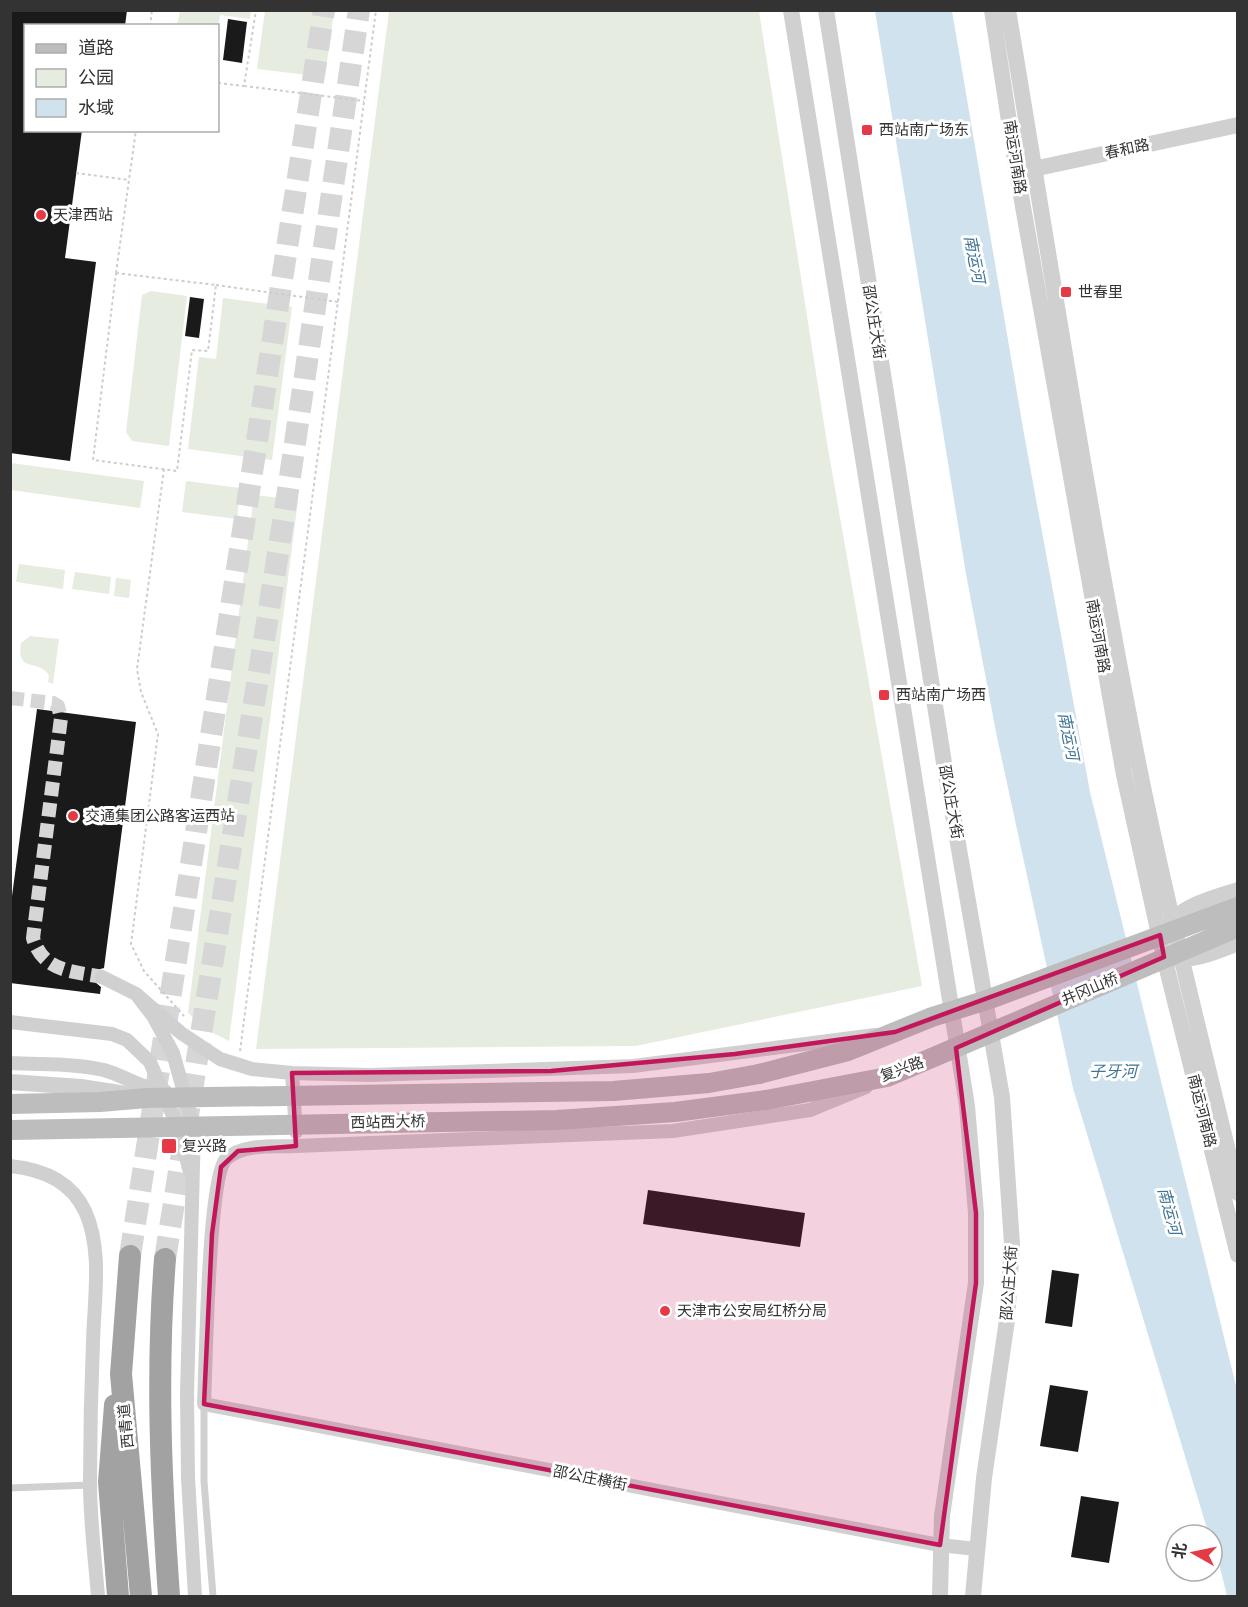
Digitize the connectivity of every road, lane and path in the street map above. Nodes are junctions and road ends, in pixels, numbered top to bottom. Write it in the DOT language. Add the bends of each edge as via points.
graph roads {
  1 [pos="256,10"];
  2 [pos="376,10"];
  3 [pos="791,10"];
  4 [pos="826,10"];
  5 [pos="992,10"];
  6 [pos="1008,10"];
  7 [pos="219,82"];
  8 [pos="244,86"];
  9 [pos="365,102"];
  10 [pos="1238,125"];
  11 [pos="136,132"];
  12 [pos="1035,169"];
  13 [pos="76,173"];
  14 [pos="1017,173"];
  15 [pos="129,180"];
  16 [pos="116,273"];
  17 [pos="216,285"];
  18 [pos="338,302"];
  19 [pos="164,469"];
  20 [pos="1238,890"];
  21 [pos="1238,907"];
  22 [pos="1238,927"];
  23 [pos="1163,931"];
  24 [pos="1238,943"];
  25 [pos="1169,958"];
  26 [pos="102,977"];
  27 [pos="136,994"];
  28 [pos="987,1000"];
  29 [pos="951,1011"];
  30 [pos="1030,1015"];
  31 [pos="10,1022"];
  32 [pos="191,1023"];
  33 [pos="991,1031"];
  34 [pos="895,1032"];
  35 [pos="956,1048"];
  36 [pos="234,1049"];
  37 [pos="240,1051"];
  38 [pos="250,1054"];
  39 [pos="10,1063"];
  40 [pos="292,1073"];
  41 [pos="887,1077"];
  42 [pos="10,1082"];
  43 [pos="185,1092"];
  44 [pos="154,1094"];
  45 [pos="766,1100"];
  46 [pos="10,1104"];
  47 [pos="10,1131"];
  48 [pos="296,1146"];
  49 [pos="10,1167"];
  50 [pos="1238,1193"];
  51 [pos="193,1213"];
  52 [pos="1238,1255"];
  53 [pos="130,1256"];
  54 [pos="165,1259"];
  55 [pos="121,1374"];
  56 [pos="204,1404"];
  57 [pos="90,1485"];
  58 [pos="10,1488"];
  59 [pos="940,1545"];
  60 [pos="976,1549"];
  61 [pos="98,1596"];
  62 [pos="118,1596"];
  63 [pos="141,1596"];
  64 [pos="169,1596"];
  65 [pos="195,1596"];
  66 [pos="213,1596"];
  67 [pos="940,1596"];
  68 [pos="973,1596"];
  1 -- 8 [label="path"];
  2 -- 9 [label="path"];
  3 -- 29 [label="street"];
  4 -- 28 [label="street, 邵公庄大街" via="941,740"];
  5 -- 14 [label="street, 南运河南路"];
  6 -- 12 [label="street, 南运河南路"];
  7 -- 8 [label="path"];
  8 -- 9 [label="path"];
  9 -- 18 [label="path"];
  10 -- 12 [label="street, 春和路"];
  11 -- 15 [label="path"];
  12 -- 14 [label="street, 春和路"];
  12 -- 23 [label="street, 南运河南路" via="1134,737"];
  13 -- 15 [label="path"];
  14 -- 23 [label="street, 南运河南路" via="1124,775"];
  15 -- 16 [label="path"];
  16 -- 17 [label="path"];
  16 -- 19 [label="path" via="93,460"];
  17 -- 18 [label="path"];
  17 -- 19 [label="path" via="208,351 192,350 177,471"];
  18 -- 37 [label="path"];
  19 -- 32 [label="path" via="137,669 141,692 158,734 130,944 144,971"];
  20 -- 23 [label="street" via="1208,901"];
  21 -- 23 [label="main road"];
  22 -- 25 [label="main road"];
  23 -- 25 [label="street, 南运河南路"];
  23 -- 28 [label="main road, 井冈山桥"];
  24 -- 25 [label="street"];
  25 -- 30 [label="main road, 井冈山桥"];
  25 -- 50 [label="street, 南运河南路"];
  25 -- 52 [label="street, 南运河南路"];
  26 -- 27 [label="street"];
  27 -- 40 [label="street" via="181,1033 220,1059 252,1069"];
  27 -- 43 [label="street" via="173,1053"];
  28 -- 29 [label="main road"];
  28 -- 33 [label="street, 邵公庄大街"];
  29 -- 34 [label="main road"];
  29 -- 35 [label="street"];
  30 -- 33 [label="main road, 复兴路"];
  31 -- 44 [label="street" via="99,1032 127,1040 150,1062"];
  33 -- 35 [label="main road, 复兴路"];
  33 -- 60 [label="street, 邵公庄大街" via="1002,1097 1012,1244 1007,1320"];
  34 -- 40 [label="street" via="633,1066 370,1075"];
  34 -- 44 [label="main road, 西站西大桥, bridge" via="848,1051 709,1083 613,1091"];
  35 -- 41 [label="main road, 复兴路"];
  35 -- 59 [label="street" via="976,1213 976,1283"];
  36 -- 37 [label="path"];
  37 -- 38 [label="path"];
  39 -- 44 [label="street" via="107,1071"];
  40 -- 48 [label="street"];
  41 -- 45 [label="main road, 复兴路"];
  41 -- 48 [label="street" via="810,1110 673,1131"];
  42 -- 44 [label="street, bridge"];
  43 -- 44 [label="street"];
  43 -- 51 [label="street" via="194,1128"];
  44 -- 46 [label="main road, 西站西大桥, bridge" via="100,1102"];
  44 -- 51 [label="street" via="180,1132 188,1159"];
  45 -- 47 [label="main road, 西站西大桥, bridge" via="675,1112 557,1120"];
  48 -- 56 [label="street" via="238,1151 221,1167 212,1234"];
  49 -- 57 [label="street" via="32,1169 70,1190 84,1209 91,1230 95,1267"];
  51 -- 65 [label="street" via="187,1394"];
  53 -- 55 [label="highway, 西青道"];
  54 -- 64 [label="highway, 西青道" via="158,1398"];
  55 -- 62 [label="highway" via="109,1461"];
  55 -- 63 [label="highway, 西青道"];
  56 -- 59 [label="street, 邵公庄横街"];
  56 -- 66 [label="lane" via="204,1481"];
  57 -- 58 [label="lane"];
  57 -- 61 [label="street"];
  59 -- 60 [label="street, 邵公庄横街"];
  59 -- 67 [label="street"];
  60 -- 68 [label="street, 邵公庄大街"];
}
